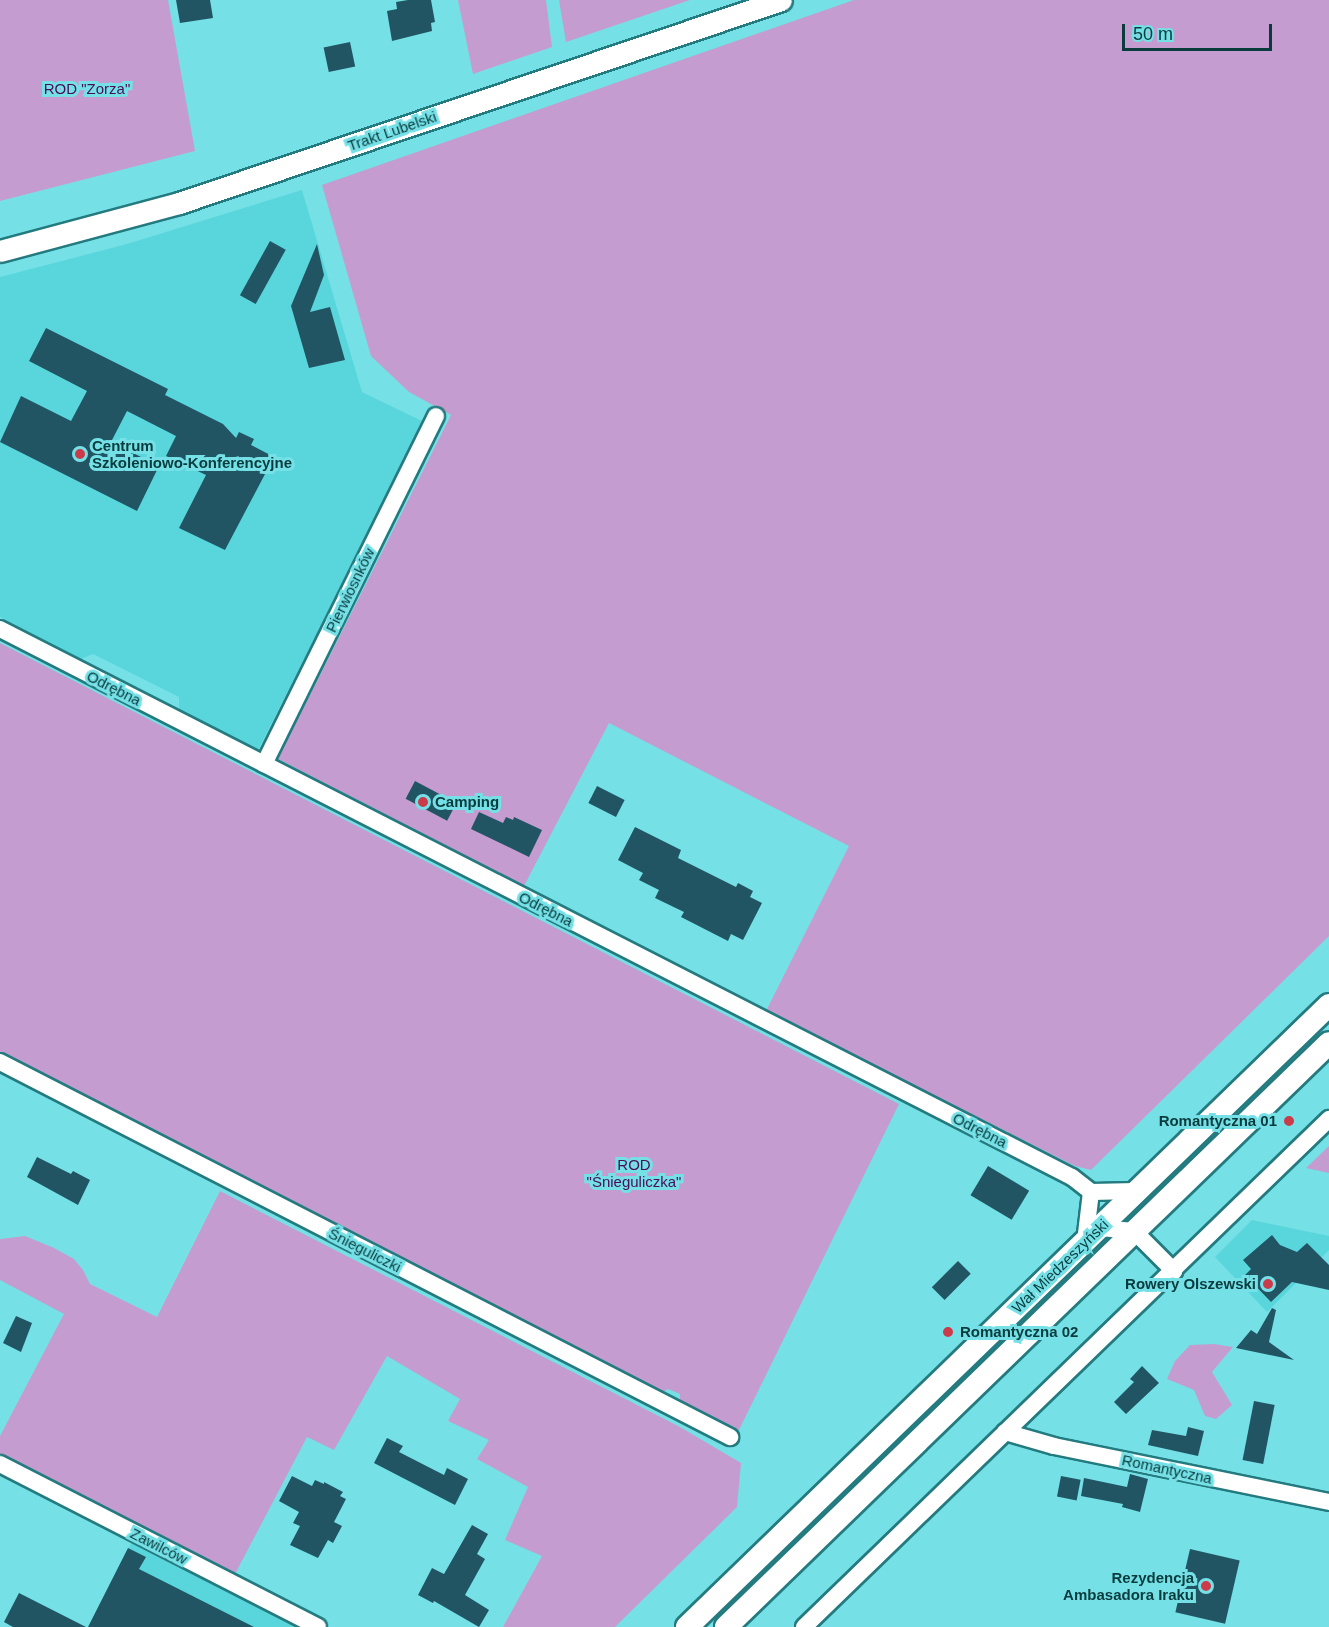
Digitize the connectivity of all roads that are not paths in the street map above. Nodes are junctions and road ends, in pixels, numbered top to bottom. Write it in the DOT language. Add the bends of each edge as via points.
graph roads {
  1 [pos="781,0"];
  2 [pos="0,250"];
  3 [pos="436,416"];
  4 [pos="0,629"];
  5 [pos="264,764"];
  6 [pos="1329,1005"];
  7 [pos="1329,1043"];
  8 [pos="0,1062"];
  9 [pos="1329,1119"];
  10 [pos="1136,1191"];
  11 [pos="1091,1192"];
  12 [pos="1134,1231"];
  13 [pos="1092,1235"];
  14 [pos="1174,1271"];
  15 [pos="1005,1432"];
  16 [pos="730,1437"];
  17 [pos="0,1464"];
  18 [pos="1329,1502"];
  19 [pos="318,1627"];
  20 [pos="687,1627"];
  21 [pos="726,1627"];
  22 [pos="804,1627"];
  1 -- 2 [label="street, Trakt Lubelski" via="199,196"];
  3 -- 5 [label="street, Pierwiosnków"];
  4 -- 5 [label="street, Odrębna"];
  5 -- 11 [label="street, Odrębna" via="1062,1171"];
  6 -- 10 [label="main road, Wał Miedzeszyński"];
  7 -- 12 [label="main road, Wał Miedzeszyński"];
  8 -- 16 [label="street, Śnieguliczki"];
  9 -- 14 [label="street"];
  10 -- 11 [label="street"];
  10 -- 13 [label="main road, Wał Miedzeszyński"];
  11 -- 13 [label="street"];
  12 -- 13 [label="street"];
  12 -- 14 [label="street"];
  12 -- 21 [label="main road, Wał Miedzeszyński"];
  13 -- 20 [label="main road, Wał Miedzeszyński"];
  14 -- 15 [label="street"];
  15 -- 18 [label="street, Romantyczna" via="1054,1446"];
  15 -- 22 [label="street"];
  17 -- 19 [label="street, Zawilców"];
}
